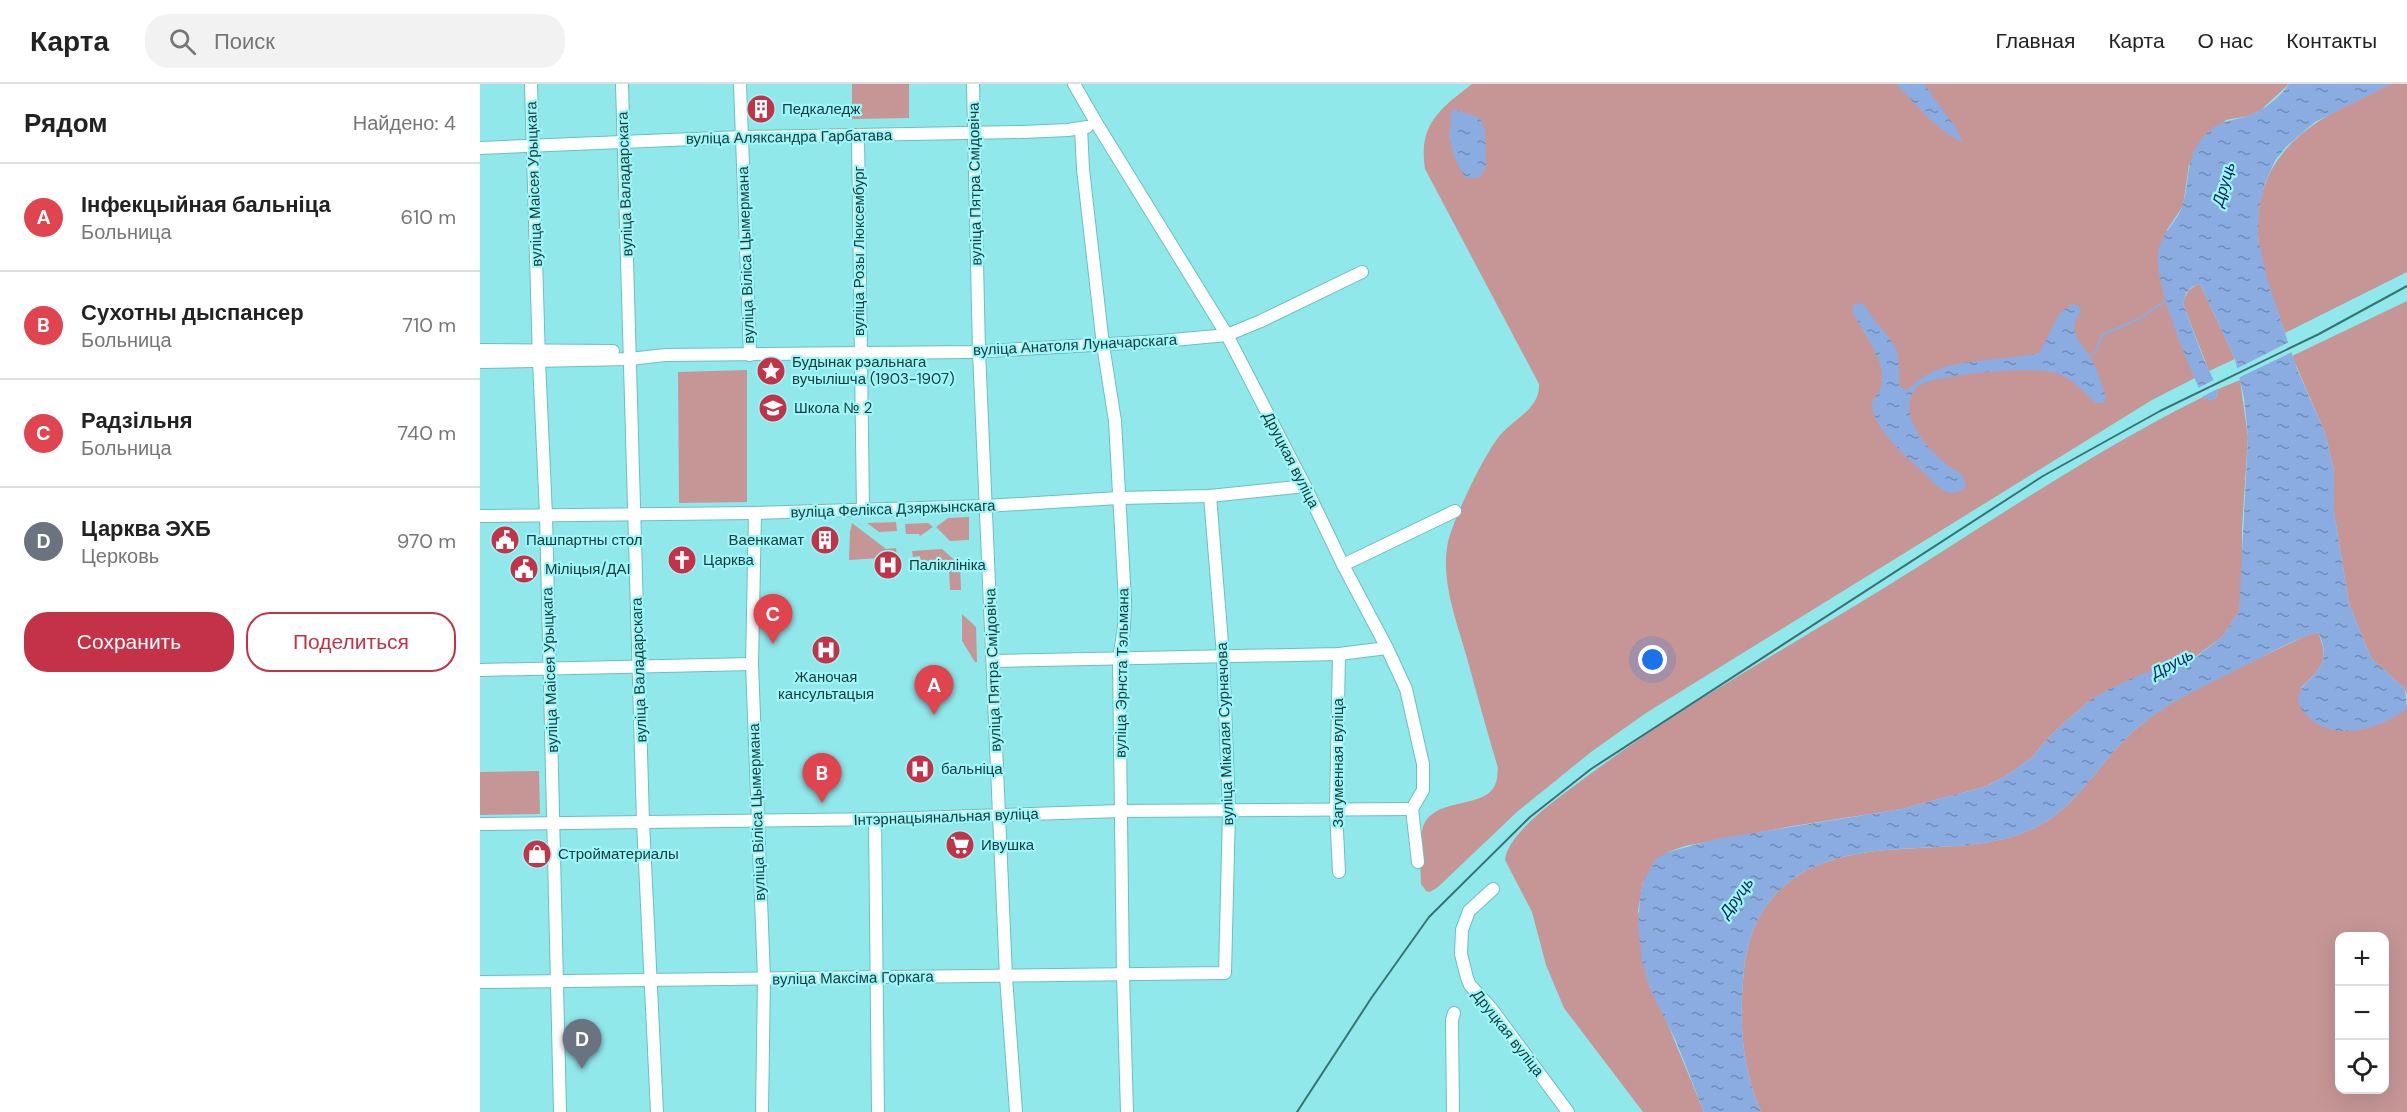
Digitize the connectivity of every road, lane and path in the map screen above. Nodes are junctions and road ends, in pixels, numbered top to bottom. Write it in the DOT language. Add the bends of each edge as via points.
graph roads {
  1 [pos="531,84"];
  2 [pos="622,84"];
  3 [pos="740,84"];
  4 [pos="973,84"];
  5 [pos="1074,84"];
  6 [pos="1097,124"];
  7 [pos="1081,128"];
  8 [pos="973,133"];
  9 [pos="858,135"];
  10 [pos="742,137"];
  11 [pos="624,142"];
  12 [pos="533,146"];
  13 [pos="480,148"];
  14 [pos="1362,272"];
  15 [pos="1227,335"];
  16 [pos="1103,345"];
  17 [pos="480,350"];
  18 [pos="979,351"];
  19 [pos="860,353"];
  20 [pos="539,355"];
  21 [pos="630,355"];
  22 [pos="750,355"];
  23 [pos="480,362"];
  24 [pos="1305,486"];
  25 [pos="1210,496"];
  26 [pos="1119,498"];
  27 [pos="986,506"];
  28 [pos="863,510"];
  29 [pos="1455,511"];
  30 [pos="755,513"];
  31 [pos="546,515"];
  32 [pos="635,515"];
  33 [pos="480,516"];
  34 [pos="1342,565"];
  35 [pos="1387,648"];
  36 [pos="1339,654"];
  37 [pos="1223,655"];
  38 [pos="1119,659"];
  39 [pos="993,661"];
  40 [pos="752,664"];
  41 [pos="639,666"];
  42 [pos="549,669"];
  43 [pos="480,670"];
  44 [pos="1412,809"];
  45 [pos="1336,810"];
  46 [pos="1120,811"];
  47 [pos="1228,811"];
  48 [pos="999,815"];
  49 [pos="875,819"];
  50 [pos="757,821"];
  51 [pos="643,822"];
  52 [pos="554,823"];
  53 [pos="480,824"];
  54 [pos="1418,862"];
  55 [pos="1339,872"];
  56 [pos="1493,889"];
  57 [pos="1225,973"];
  58 [pos="877,976"];
  59 [pos="1123,976"];
  60 [pos="1006,977"];
  61 [pos="764,978"];
  62 [pos="651,981"];
  63 [pos="480,982"];
  64 [pos="557,982"];
  65 [pos="1454,1013"];
  66 [pos="560,1112"];
  67 [pos="657,1112"];
  68 [pos="762,1112"];
  69 [pos="878,1112"];
  70 [pos="1016,1112"];
  71 [pos="1127,1112"];
  72 [pos="1453,1112"];
  73 [pos="1568,1112"];
  1 -- 12 [label="street, вуліца Маісея Урыцкага"];
  2 -- 11 [label="street, вуліца Валадарскага"];
  3 -- 10 [label="street, вуліца Віліса Цымермана"];
  4 -- 8 [label="street, вуліца Пятра Смідовіча"];
  5 -- 6 [label="street, Друцкая вуліца"];
  6 -- 7 [label="street, вуліца Аляксандра Гарбатава"];
  6 -- 15 [label="street, Друцкая вуліца"];
  7 -- 8 [label="street, вуліца Аляксандра Гарбатава"];
  7 -- 16 [label="street, вуліца Эрнста Тэльмана"];
  8 -- 9 [label="street, вуліца Аляксандра Гарбатава"];
  8 -- 18 [label="street, вуліца Пятра Смідовіча"];
  9 -- 10 [label="street, вуліца Аляксандра Гарбатава"];
  9 -- 19 [label="street, вуліца Розы Люксембург"];
  10 -- 11 [label="street, вуліца Аляксандра Гарбатава"];
  10 -- 22 [label="street, вуліца Віліса Цымермана"];
  11 -- 12 [label="street, вуліца Аляксандра Гарбатава"];
  11 -- 21 [label="street, вуліца Валадарскага"];
  12 -- 13 [label="street, вуліца Аляксандра Гарбатава"];
  12 -- 20 [label="street, вуліца Маісея Урыцкага"];
  14 -- 15 [label="street, вуліца Анатоля Луначарскага"];
  15 -- 16 [label="street, вуліца Анатоля Луначарскага"];
  15 -- 24 [label="street, Друцкая вуліца"];
  16 -- 18 [label="street, вуліца Анатоля Луначарскага"];
  16 -- 26 [label="street, вуліца Эрнста Тэльмана" via="1114,421"];
  17 -- 20 [label="street, вуліца Анатоля Луначарскага"];
  18 -- 19 [label="street, вуліца Анатоля Луначарскага"];
  18 -- 27 [label="street, вуліца Пятра Смідовіча"];
  19 -- 22 [label="street, вуліца Анатоля Луначарскага"];
  19 -- 28 [label="street, вуліца Розы Люксембург"];
  20 -- 21 [label="street, вуліца Анатоля Луначарскага"];
  20 -- 23 [label="street, вуліца Анатоля Луначарскага"];
  20 -- 31 [label="street, вуліца Маісея Урыцкага"];
  21 -- 22 [label="street, вуліца Анатоля Луначарскага"];
  21 -- 32 [label="street, вуліца Валадарскага"];
  24 -- 25 [label="street, вуліца Фелікса Дзяржынскага"];
  24 -- 34 [label="street, Друцкая вуліца"];
  25 -- 26 [label="street, вуліца Фелікса Дзяржынскага"];
  25 -- 37 [label="street, вуліца Мікалая Сурначова"];
  26 -- 27 [label="street, вуліца Фелікса Дзяржынскага"];
  26 -- 38 [label="street, вуліца Эрнста Тэльмана" via="1125,601"];
  27 -- 28 [label="street, вуліца Фелікса Дзяржынскага"];
  27 -- 39 [label="street, вуліца Пятра Смідовіча"];
  28 -- 30 [label="street, вуліца Фелікса Дзяржынскага"];
  29 -- 34 [label="street"];
  30 -- 32 [label="street, вуліца Фелікса Дзяржынскага"];
  30 -- 40 [label="street, вуліца Віліса Цымермана"];
  31 -- 32 [label="street, вуліца Фелікса Дзяржынскага"];
  31 -- 33 [label="street, вуліца Фелікса Дзяржынскага"];
  31 -- 42 [label="street, вуліца Маісея Урыцкага"];
  32 -- 41 [label="street, вуліца Валадарскага"];
  34 -- 35 [label="street, Друцкая вуліца"];
  35 -- 36 [label="street"];
  35 -- 44 [label="street, Друцкая вуліца" via="1406,689 1423,764 1423,790"];
  36 -- 37 [label="street"];
  36 -- 45 [label="street, Загуменная вуліца"];
  37 -- 38 [label="street"];
  37 -- 47 [label="street, вуліца Мікалая Сурначова"];
  38 -- 39 [label="street"];
  38 -- 46 [label="street, вуліца Эрнста Тэльмана"];
  39 -- 48 [label="street, вуліца Пятра Смідовіча"];
  40 -- 41 [label="street"];
  40 -- 50 [label="street, вуліца Віліса Цымермана"];
  41 -- 42 [label="street"];
  41 -- 51 [label="street, вуліца Валадарскага"];
  42 -- 43 [label="street"];
  42 -- 52 [label="street, вуліца Маісея Урыцкага"];
  44 -- 45 [label="street, Інтэрнацыянальная вуліца"];
  44 -- 54 [label="street, Друцкая вуліца"];
  45 -- 47 [label="street, Інтэрнацыянальная вуліца"];
  45 -- 55 [label="street, Загуменная вуліца"];
  46 -- 47 [label="street, Інтэрнацыянальная вуліца"];
  46 -- 48 [label="street, Інтэрнацыянальная вуліца"];
  46 -- 59 [label="street, вуліца Эрнста Тэльмана"];
  47 -- 57 [label="street, вуліца Мікалая Сурначова"];
  48 -- 49 [label="street, Інтэрнацыянальная вуліца"];
  48 -- 60 [label="street, вуліца Пятра Смідовіча"];
  49 -- 50 [label="street, Інтэрнацыянальная вуліца"];
  49 -- 58 [label="street"];
  50 -- 51 [label="street, Інтэрнацыянальная вуліца"];
  50 -- 61 [label="street, вуліца Віліса Цымермана"];
  51 -- 52 [label="street, Інтэрнацыянальная вуліца"];
  51 -- 62 [label="street, вуліца Валадарскага"];
  52 -- 53 [label="street, Інтэрнацыянальная вуліца"];
  52 -- 64 [label="street, вуліца Маісея Урыцкага"];
  56 -- 73 [label="street, Друцкая вуліца" via="1469,911 1462,930 1467,978"];
  57 -- 59 [label="street, вуліца Максіма Горкага"];
  58 -- 60 [label="street, вуліца Максіма Горкага"];
  58 -- 61 [label="street, вуліца Максіма Горкага"];
  58 -- 69 [label="street"];
  59 -- 60 [label="street, вуліца Максіма Горкага"];
  59 -- 71 [label="street, вуліца Эрнста Тэльмана"];
  60 -- 70 [label="street, вуліца Пятра Смідовіча"];
  61 -- 62 [label="street, вуліца Максіма Горкага"];
  61 -- 68 [label="street, вуліца Віліса Цымермана"];
  62 -- 64 [label="street, вуліца Максіма Горкага"];
  62 -- 67 [label="street, вуліца Валадарскага"];
  63 -- 64 [label="street, вуліца Максіма Горкага"];
  64 -- 66 [label="street, вуліца Маісея Урыцкага"];
  65 -- 72 [label="street"];
}
